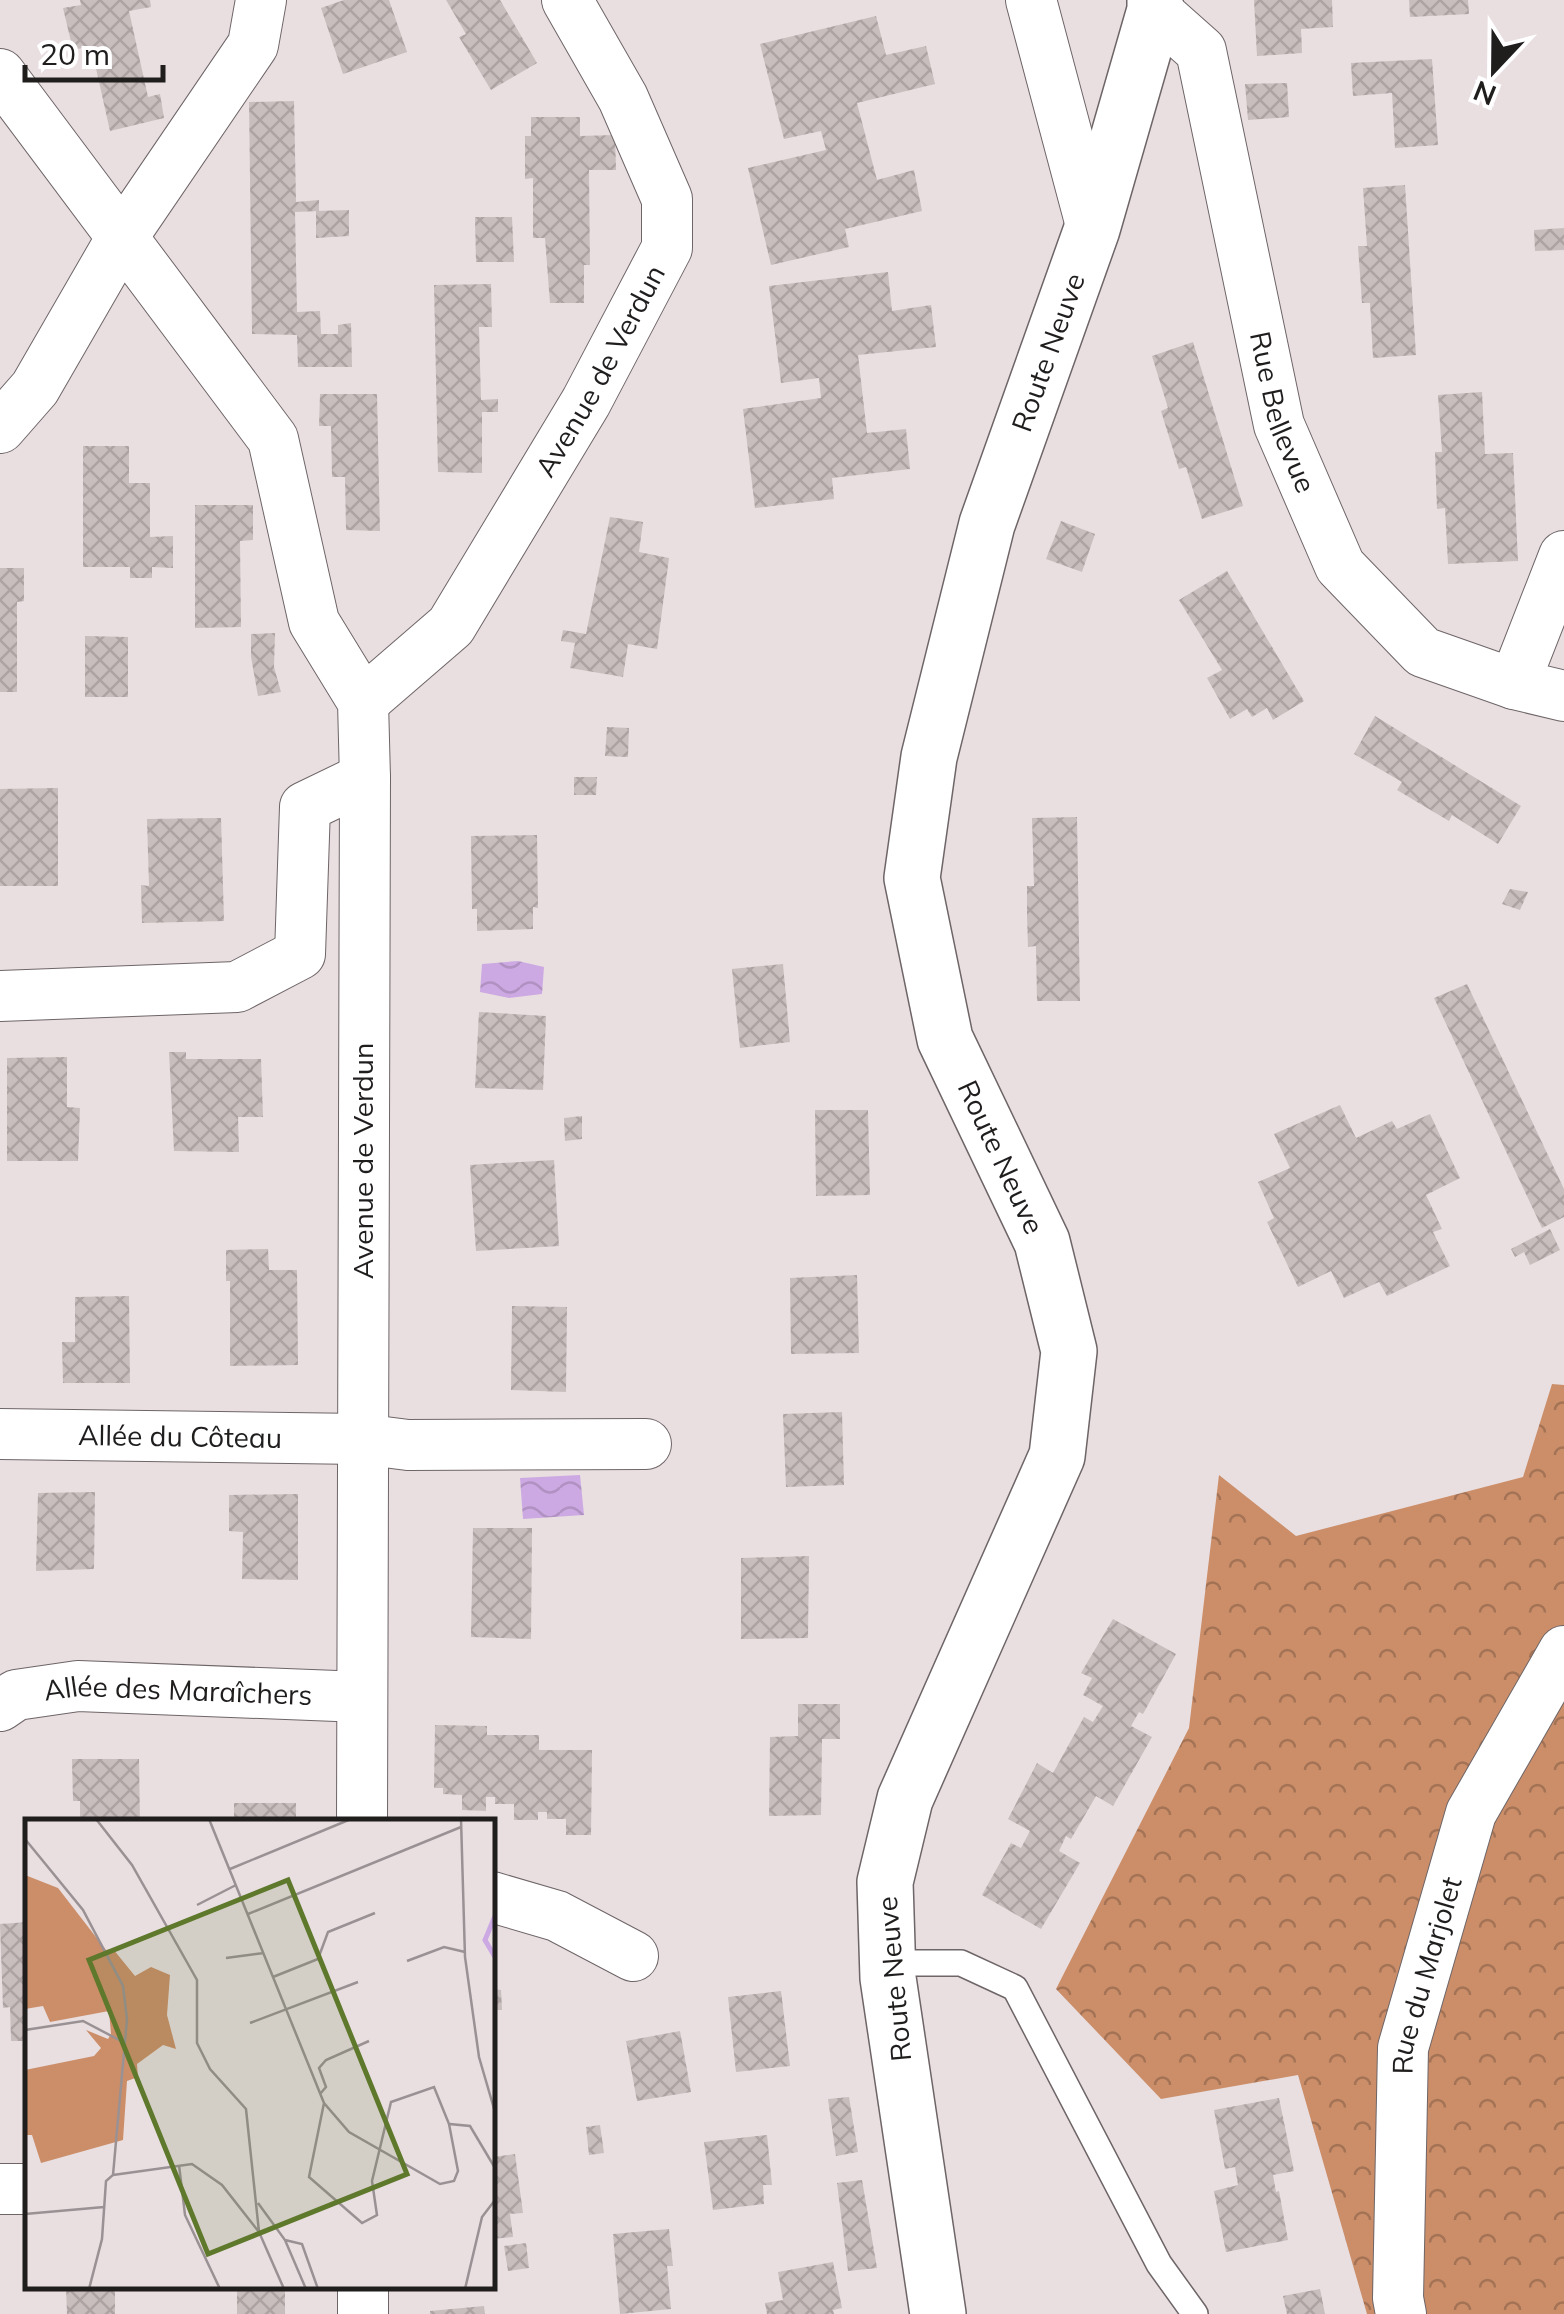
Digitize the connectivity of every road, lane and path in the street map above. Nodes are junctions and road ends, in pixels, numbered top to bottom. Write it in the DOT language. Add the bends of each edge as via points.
graph roads {
  1 [pos="261,0"];
  2 [pos="567,0"];
  3 [pos="1032,0"];
  4 [pos="1155,5"];
  5 [pos="0,74"];
  6 [pos="1092,229"];
  7 [pos="121,239"];
  8 [pos="0,428"];
  9 [pos="1564,556"];
  10 [pos="1514,684"];
  11 [pos="1564,696"];
  12 [pos="363,702"];
  13 [pos="365,778"];
  14 [pos="0,996"];
  15 [pos="0,1434"];
  16 [pos="362,1439"];
  17 [pos="646,1444"];
  18 [pos="1562,1661"];
  19 [pos="362,1697"];
  20 [pos="0,1706"];
  21 [pos="362,1819"];
  22 [pos="495,1898"];
  23 [pos="633,1956"];
  24 [pos="888,1964"];
  25 [pos="25,2188"];
  26 [pos="0,2189"];
  27 [pos="938,2314"];
  28 [pos="1195,2314"];
  29 [pos="1401,2314"];
  1 -- 7 [label="street" via="253,44"];
  2 -- 12 [label="street, Avenue de Verdun" via="624,98 666,199 666,248 586,402 451,626"];
  3 -- 6 [label="street"];
  4 -- 6 [label="street, Route Neuve"];
  4 -- 10 [label="street, Rue Bellevue" via="1201,51 1279,424 1340,566 1423,652"];
  5 -- 7 [label="street, Avenue de Verdun"];
  6 -- 24 [label="street, Route Neuve" via="987,524 930,758 912,878 945,1039 1042,1242 1068,1351 1057,1456 905,1798 885,1882"];
  7 -- 8 [label="street" via="35,388"];
  7 -- 12 [label="street, Avenue de Verdun" via="273,439 314,622"];
  9 -- 10 [label="street"];
  10 -- 11 [label="street, Rue Bellevue"];
  12 -- 13 [label="street, Avenue de Verdun"];
  13 -- 14 [label="street" via="306,807 300,954 237,987"];
  13 -- 16 [label="street, Avenue de Verdun"];
  15 -- 16 [label="street, Allée du Côteau"];
  16 -- 17 [label="street" via="408,1445"];
  16 -- 19 [label="street, Avenue de Verdun"];
  18 -- 29 [label="street, Rue du Marjolet" via="1471,1812 1404,2048"];
  19 -- 20 [label="street, Allée des Maraîchers" via="78,1686 16,1695"];
  19 -- 21 [label="street, Avenue de Verdun"];
  22 -- 23 [label="street" via="557,1916"];
  24 -- 27 [label="street, Route Neuve"];
  24 -- 28 [label="lane" via="961,1963 1015,1988 1159,2264"];
  25 -- 26 [label="street"];
}
